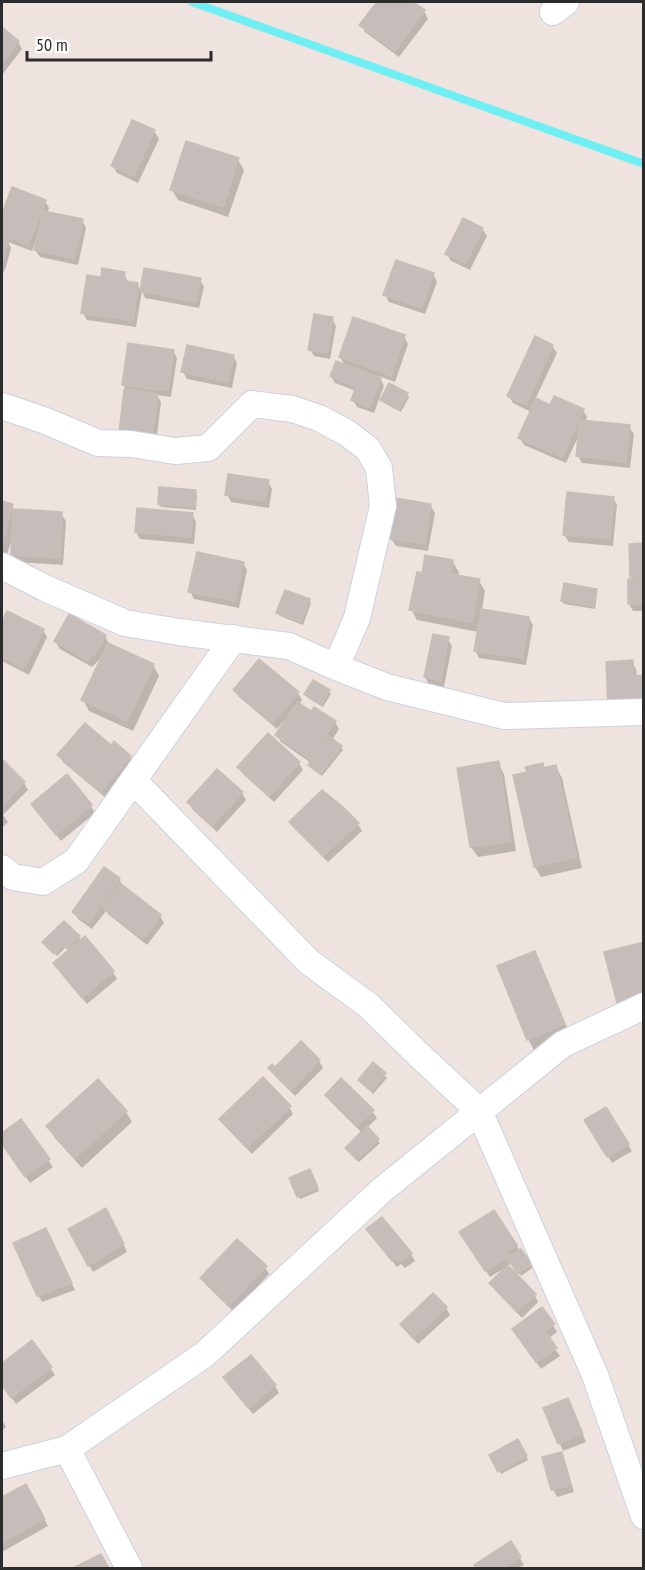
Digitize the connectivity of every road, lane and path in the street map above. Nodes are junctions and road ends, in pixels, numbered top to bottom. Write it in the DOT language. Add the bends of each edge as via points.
graph roads {
  1 [pos="2,406"];
  2 [pos="2,566"];
  3 [pos="234,638"];
  4 [pos="336,668"];
  5 [pos="644,712"];
  6 [pos="133,780"];
  7 [pos="2,867"];
  8 [pos="644,1006"];
  9 [pos="479,1111"];
  10 [pos="67,1449"];
  11 [pos="2,1466"];
  12 [pos="644,1516"];
  13 [pos="129,1569"];
  1 -- 4 [label="street" via="98,443 175,451 208,448 252,404 319,418 368,448 379,468 383,506 357,618"];
  2 -- 3 [label="street" via="125,623"];
  3 -- 4 [label="street" via="289,646"];
  3 -- 6 [label="street"];
  4 -- 5 [label="street" via="387,687 504,716"];
  6 -- 7 [label="street" via="76,861 43,882 13,877"];
  6 -- 9 [label="street" via="309,962 368,1005"];
  8 -- 9 [label="street" via="563,1044"];
  9 -- 10 [label="street" via="382,1190 205,1354"];
  9 -- 12 [label="street" via="595,1375"];
  10 -- 11 [label="street"];
  10 -- 13 [label="street"];
}
